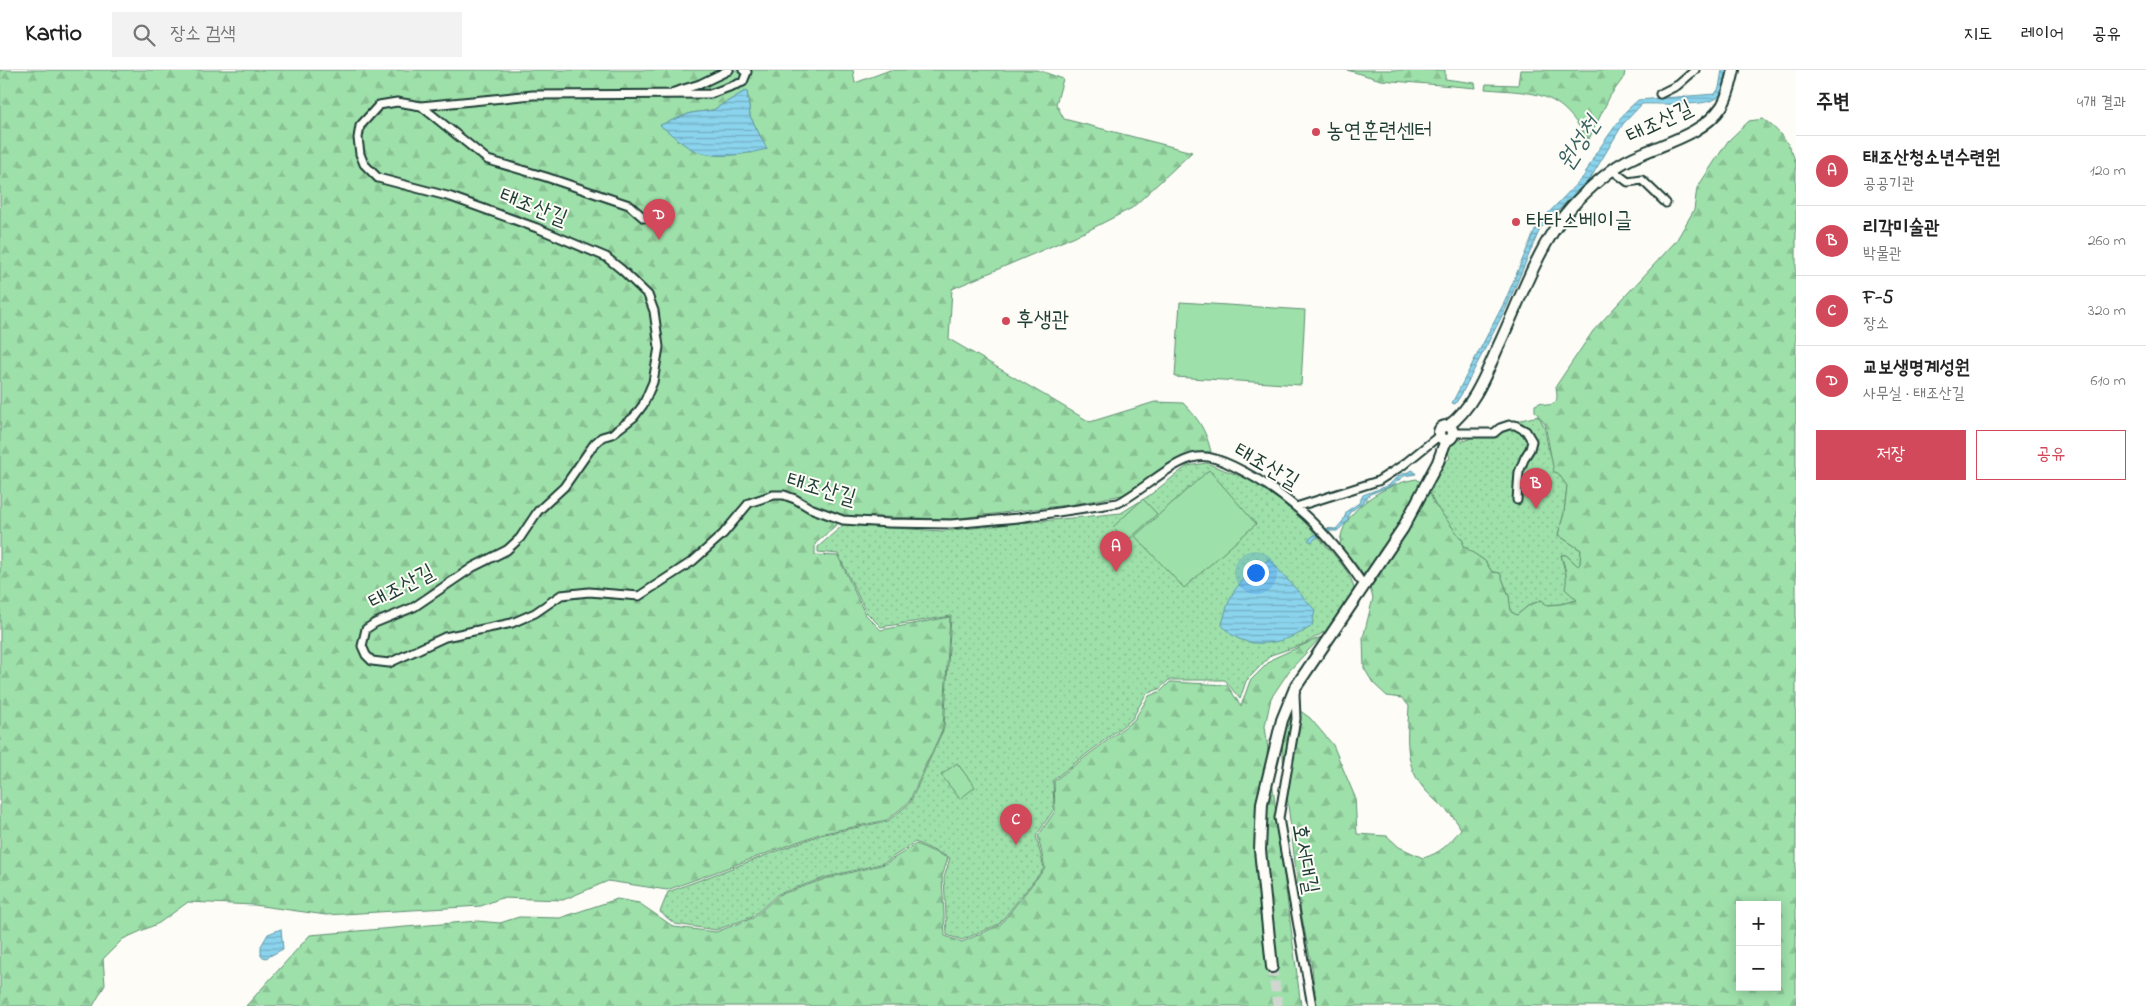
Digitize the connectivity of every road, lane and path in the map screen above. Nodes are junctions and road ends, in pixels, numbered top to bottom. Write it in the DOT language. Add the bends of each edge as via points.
graph roads {
  1 [pos="729,70"];
  2 [pos="743,70"];
  3 [pos="1695,70"];
  4 [pos="1734,70"];
  5 [pos="667,94"];
  6 [pos="1660,94"];
  7 [pos="421,106"];
  8 [pos="1612,170"];
  9 [pos="1666,203"];
  10 [pos="644,218"];
  11 [pos="1447,434"];
  12 [pos="1517,500"];
  13 [pos="1296,507"];
  14 [pos="1360,580"];
  15 [pos="1295,688"];
  16 [pos="1272,968"];
  17 [pos="1312,1006"];
  1 -- 5 [label="street" via="700,84"];
  2 -- 5 [label="street" via="747,72 743,82 710,94"];
  3 -- 6 [label="street" via="1678,85"];
  4 -- 8 [label="street, 태조산길" via="1723,104 1712,118"];
  5 -- 7 [label="street" via="533,96"];
  7 -- 10 [label="street, 태조산길" via="488,160 629,205"];
  7 -- 13 [label="street, 태조산길" via="397,102 379,105 360,126 358,138 364,164 378,178 451,197 606,257 648,295 659,347 653,382 634,417 594,444 564,487 538,511 520,538 507,550 473,567 414,608 375,623 366,630 362,646 372,661 389,663 445,637 512,623 535,613 561,595 589,592 639,596 693,560 723,534 749,504 773,495 784,495 842,520 951,524 1118,503 1184,461 1208,457 1271,486"];
  8 -- 9 [label="street" via="1628,182 1642,180"];
  8 -- 11 [label="street, 태조산길" via="1554,230 1477,391"];
  11 -- 12 [label="street" via="1494,433 1500,428 1515,425 1526,431 1532,441 1519,472"];
  11 -- 13 [label="street, 태조산길" via="1378,481"];
  11 -- 15 [label="street" via="1438,462 1403,528"];
  13 -- 14 [label="street" via="1349,563"];
  15 -- 16 [label="street" via="1282,720 1262,804 1260,850"];
  15 -- 17 [label="street, 호서대길" via="1296,719 1279,818"];
}
